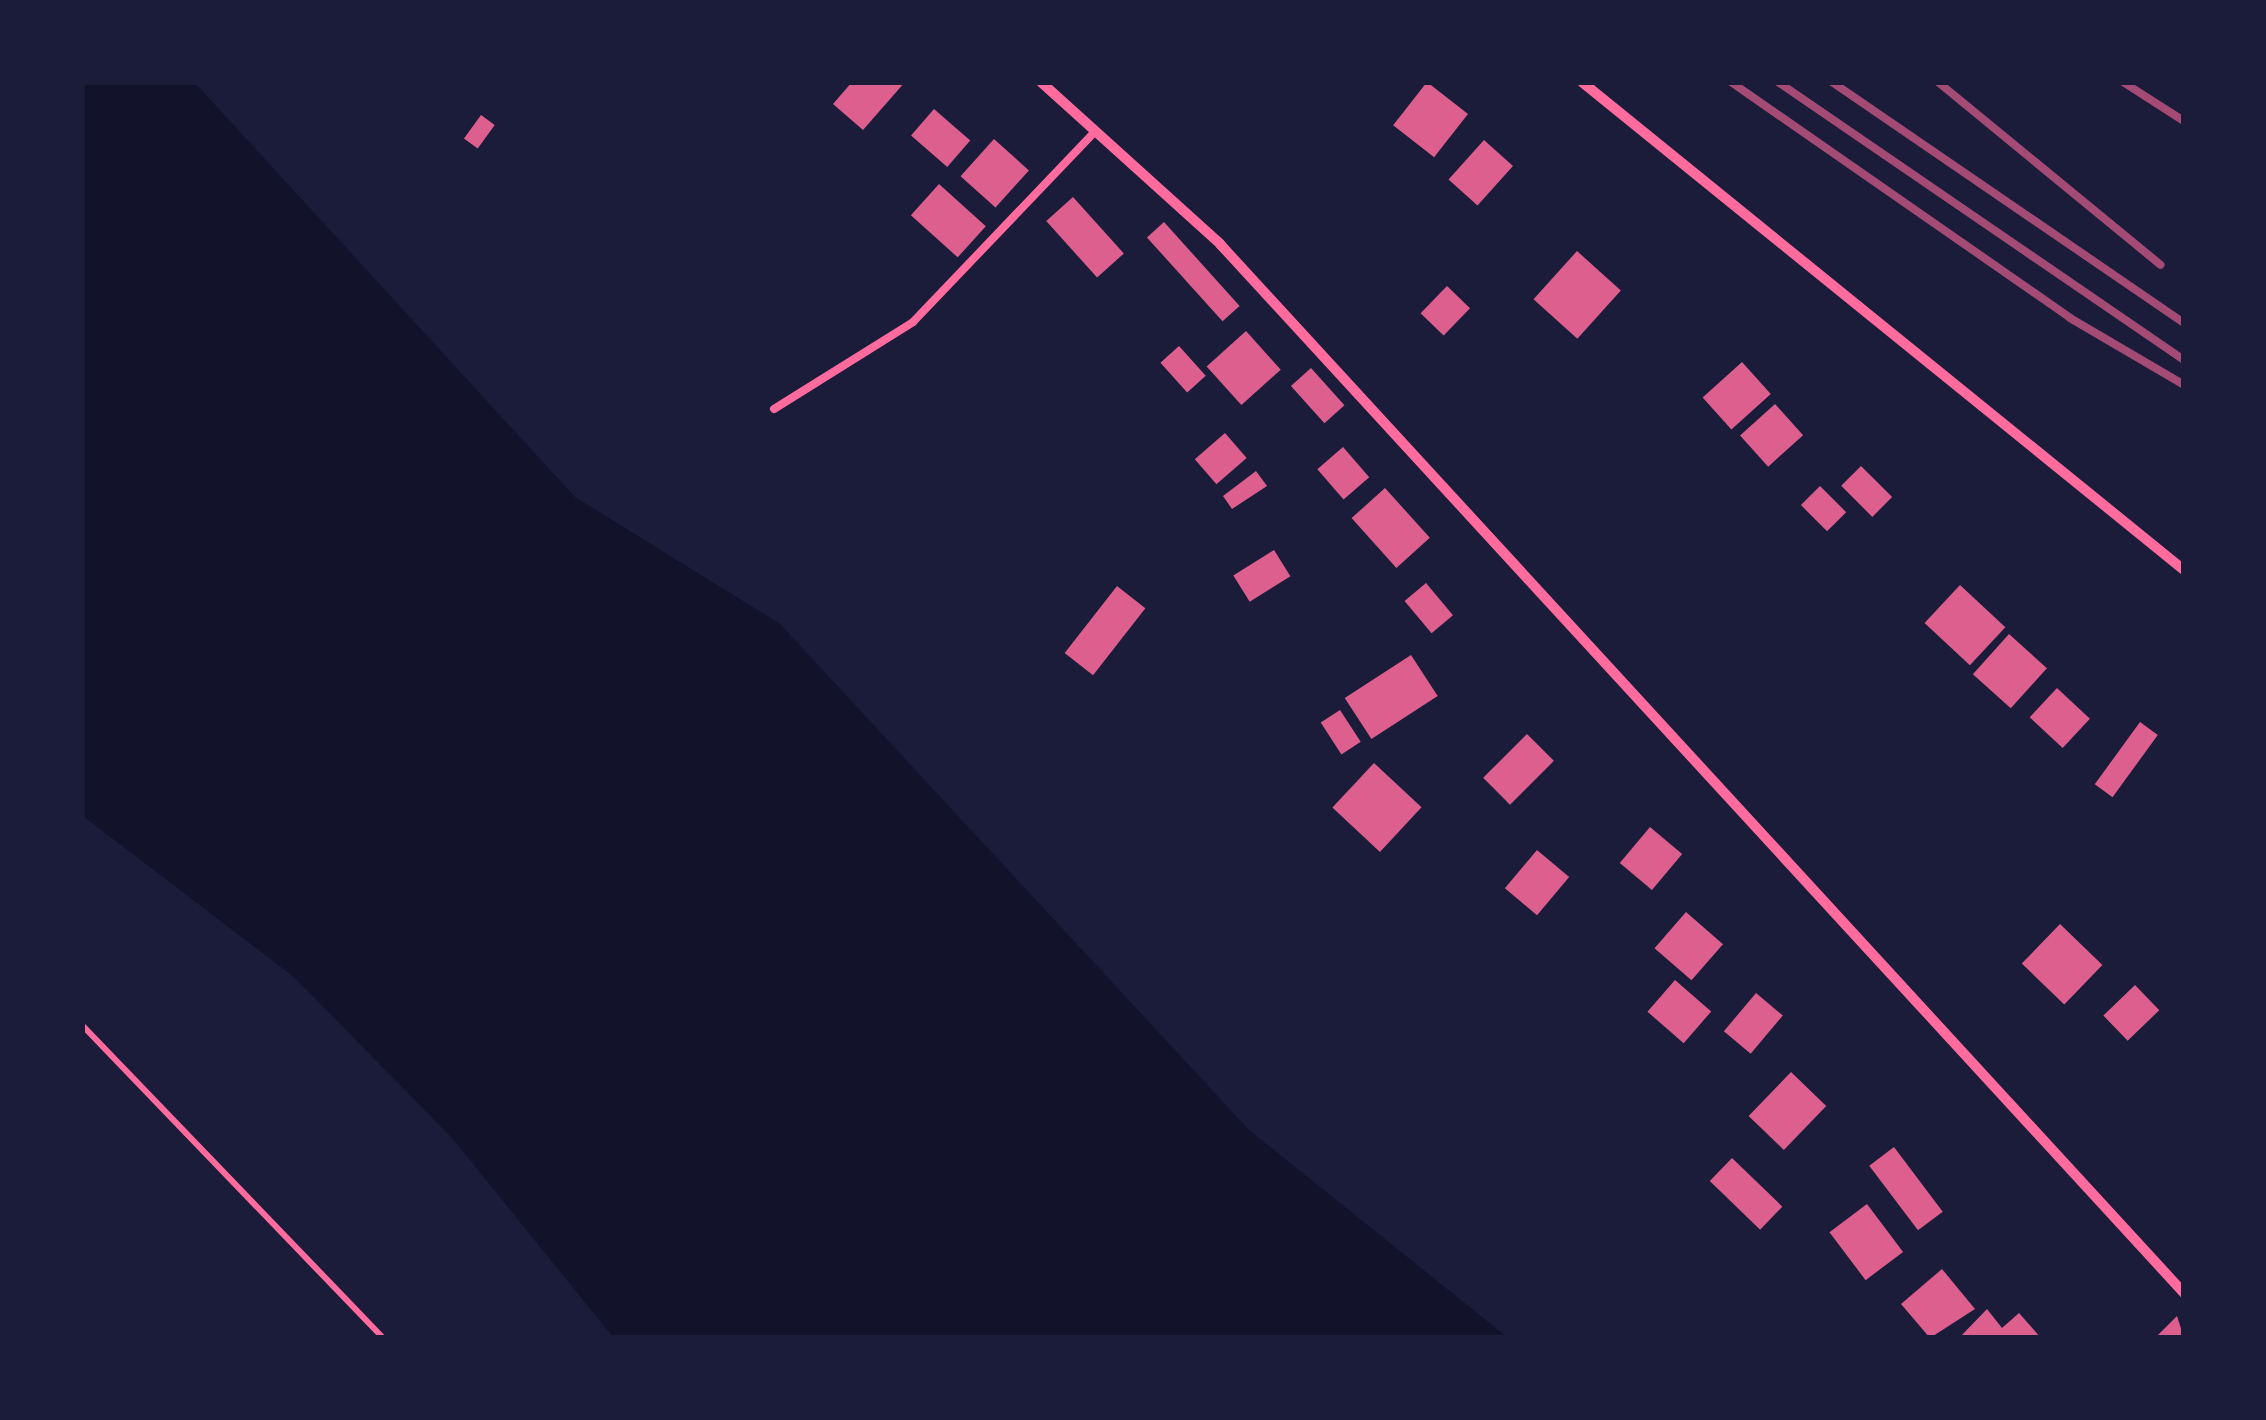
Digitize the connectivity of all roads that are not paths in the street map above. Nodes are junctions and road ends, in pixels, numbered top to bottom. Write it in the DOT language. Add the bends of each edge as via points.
graph roads {
  1 [pos="1041,82"];
  2 [pos="1582,82"];
  3 [pos="1092,135"];
  4 [pos="774,408"];
  5 [pos="2184,570"];
  6 [pos="2184,1292"];
  1 -- 3 [label="street"];
  2 -- 5 [label="street"];
  3 -- 4 [label="lane" via="913,322"];
  3 -- 6 [label="street" via="1233,258"];
}
